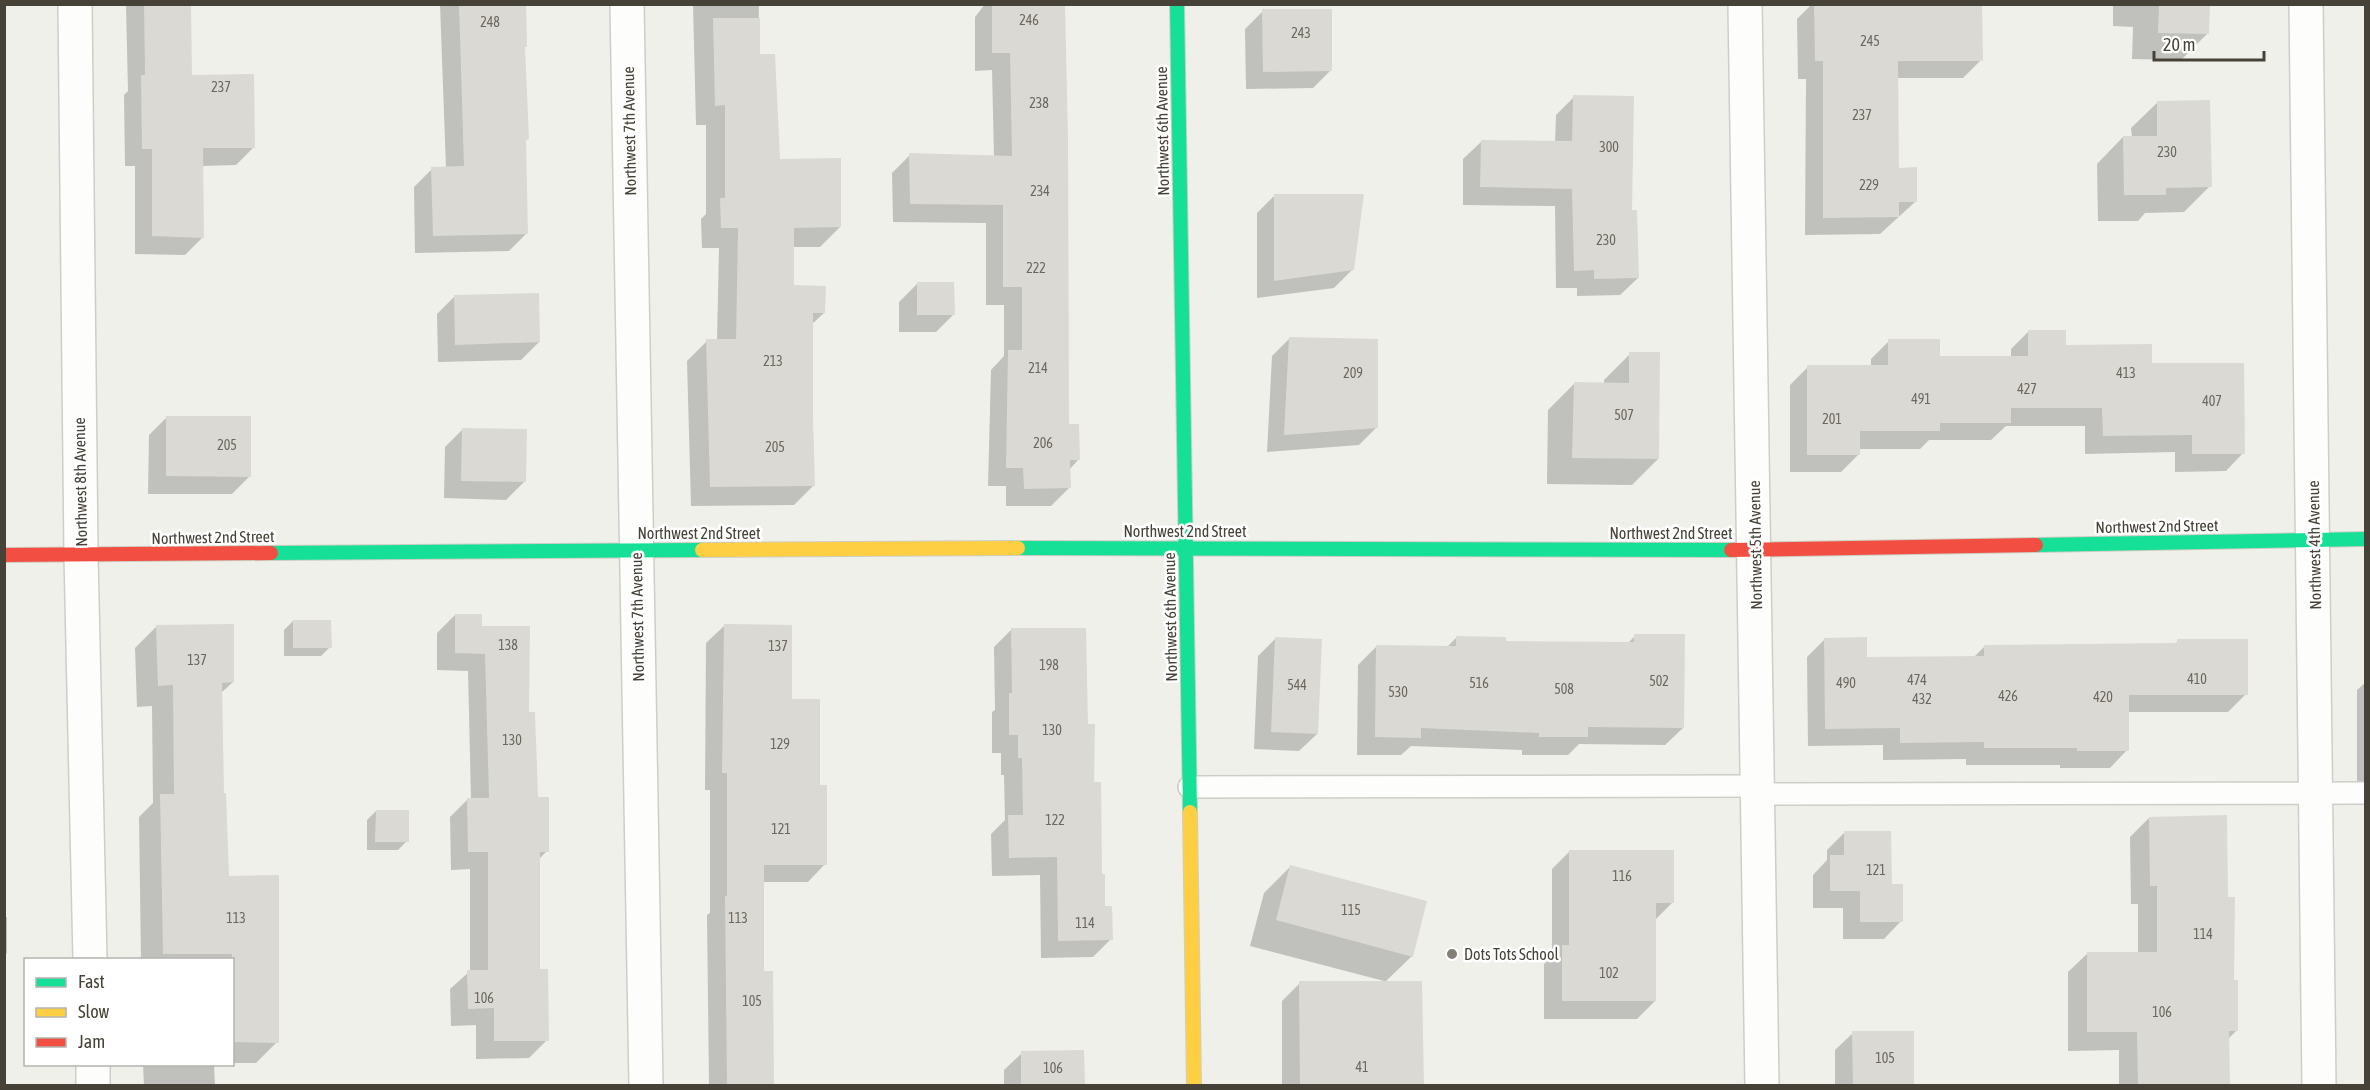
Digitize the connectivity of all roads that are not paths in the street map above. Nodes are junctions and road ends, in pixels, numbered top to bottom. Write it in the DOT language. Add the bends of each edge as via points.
graph roads {
  1 [pos="75,4"];
  2 [pos="627,4"];
  3 [pos="1177,4"];
  4 [pos="1745,4"];
  5 [pos="2306,4"];
  6 [pos="2314,539"];
  7 [pos="2366,539"];
  8 [pos="1185,547"];
  9 [pos="636,549"];
  10 [pos="1755,549"];
  11 [pos="4,555"];
  12 [pos="81,555"];
  13 [pos="1189,787"];
  14 [pos="1758,790"];
  15 [pos="2316,794"];
  16 [pos="2366,794"];
  17 [pos="90,958"];
  18 [pos="93,1066"];
  19 [pos="93,1086"];
  20 [pos="646,1086"];
  21 [pos="1194,1086"];
  22 [pos="1762,1086"];
  23 [pos="2319,1086"];
  1 -- 12 [label="street, Northwest 8th Avenue"];
  2 -- 9 [label="street, Northwest 7th Avenue"];
  3 -- 8 [label="street, Northwest 6th Avenue"];
  4 -- 10 [label="street, Northwest 5th Avenue"];
  5 -- 6 [label="street, Northwest 4th Avenue"];
  6 -- 7 [label="street, Northwest 2nd Street"];
  6 -- 10 [label="street, Northwest 2nd Street"];
  6 -- 15 [label="street, Northwest 4th Avenue"];
  8 -- 9 [label="street, Northwest 2nd Street"];
  8 -- 10 [label="street, Northwest 2nd Street"];
  8 -- 13 [label="street, Northwest 6th Avenue"];
  9 -- 12 [label="street, Northwest 2nd Street"];
  9 -- 20 [label="street, Northwest 7th Avenue"];
  10 -- 14 [label="street, Northwest 5th Avenue"];
  11 -- 12 [label="street, Northwest 2nd Street"];
  12 -- 17 [label="street, Northwest 8th Avenue"];
  13 -- 14 [label="lane"];
  13 -- 21 [label="street, Northwest 6th Avenue"];
  14 -- 15 [label="lane"];
  14 -- 22 [label="street, Northwest 5th Avenue"];
  15 -- 16 [label="lane"];
  15 -- 23 [label="street, Northwest 4th Avenue"];
  18 -- 19 [label="street"];
}
